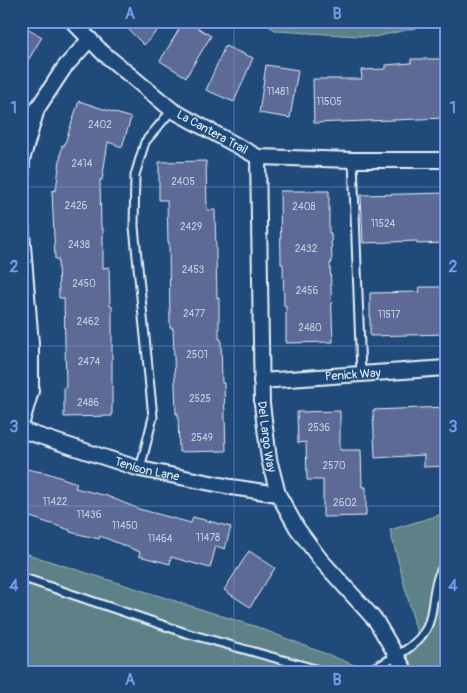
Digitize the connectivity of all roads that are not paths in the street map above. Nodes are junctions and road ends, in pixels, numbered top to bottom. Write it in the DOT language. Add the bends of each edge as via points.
graph roads {
  1 [pos="72,21"];
  2 [pos="90,39"];
  3 [pos="172,110"];
  4 [pos="258,158"];
  5 [pos="353,160"];
  6 [pos="446,160"];
  7 [pos="21,186"];
  8 [pos="21,221"];
  9 [pos="446,368"];
  10 [pos="361,374"];
  11 [pos="261,381"];
  12 [pos="21,425"];
  13 [pos="21,430"];
  14 [pos="140,469"];
  15 [pos="278,494"];
  16 [pos="446,563"];
  17 [pos="21,577"];
  18 [pos="396,655"];
  19 [pos="326,672"];
  20 [pos="367,672"];
  21 [pos="406,672"];
  1 -- 2 [label="street, La Cantera Trail"];
  2 -- 3 [label="street, La Cantera Trail"];
  2 -- 7 [label="street" via="64,68 37,109 22,160"];
  3 -- 4 [label="street, La Cantera Trail"];
  3 -- 14 [label="lane" via="145,142 135,175 134,227 153,417"];
  4 -- 5 [label="street, La Cantera Trail"];
  4 -- 11 [label="street, Del Largo Way"];
  5 -- 6 [label="street, La Cantera Trail"];
  5 -- 10 [label="lane"];
  8 -- 12 [label="street" via="31,344 30,391"];
  9 -- 10 [label="street, Penick Way"];
  10 -- 11 [label="street, Penick Way"];
  11 -- 15 [label="street, Del Largo Way" via="269,459"];
  13 -- 14 [label="street, Tenison Lane"];
  14 -- 15 [label="street, Tenison Lane"];
  15 -- 18 [label="street, Del Largo Way" via="297,528 320,559 376,621"];
  16 -- 18 [label="lane" via="439,572 428,624 413,646"];
  17 -- 19 [label="lane" via="186,633"];
  18 -- 20 [label="lane"];
  18 -- 21 [label="street, Del Largo Way"];
}
